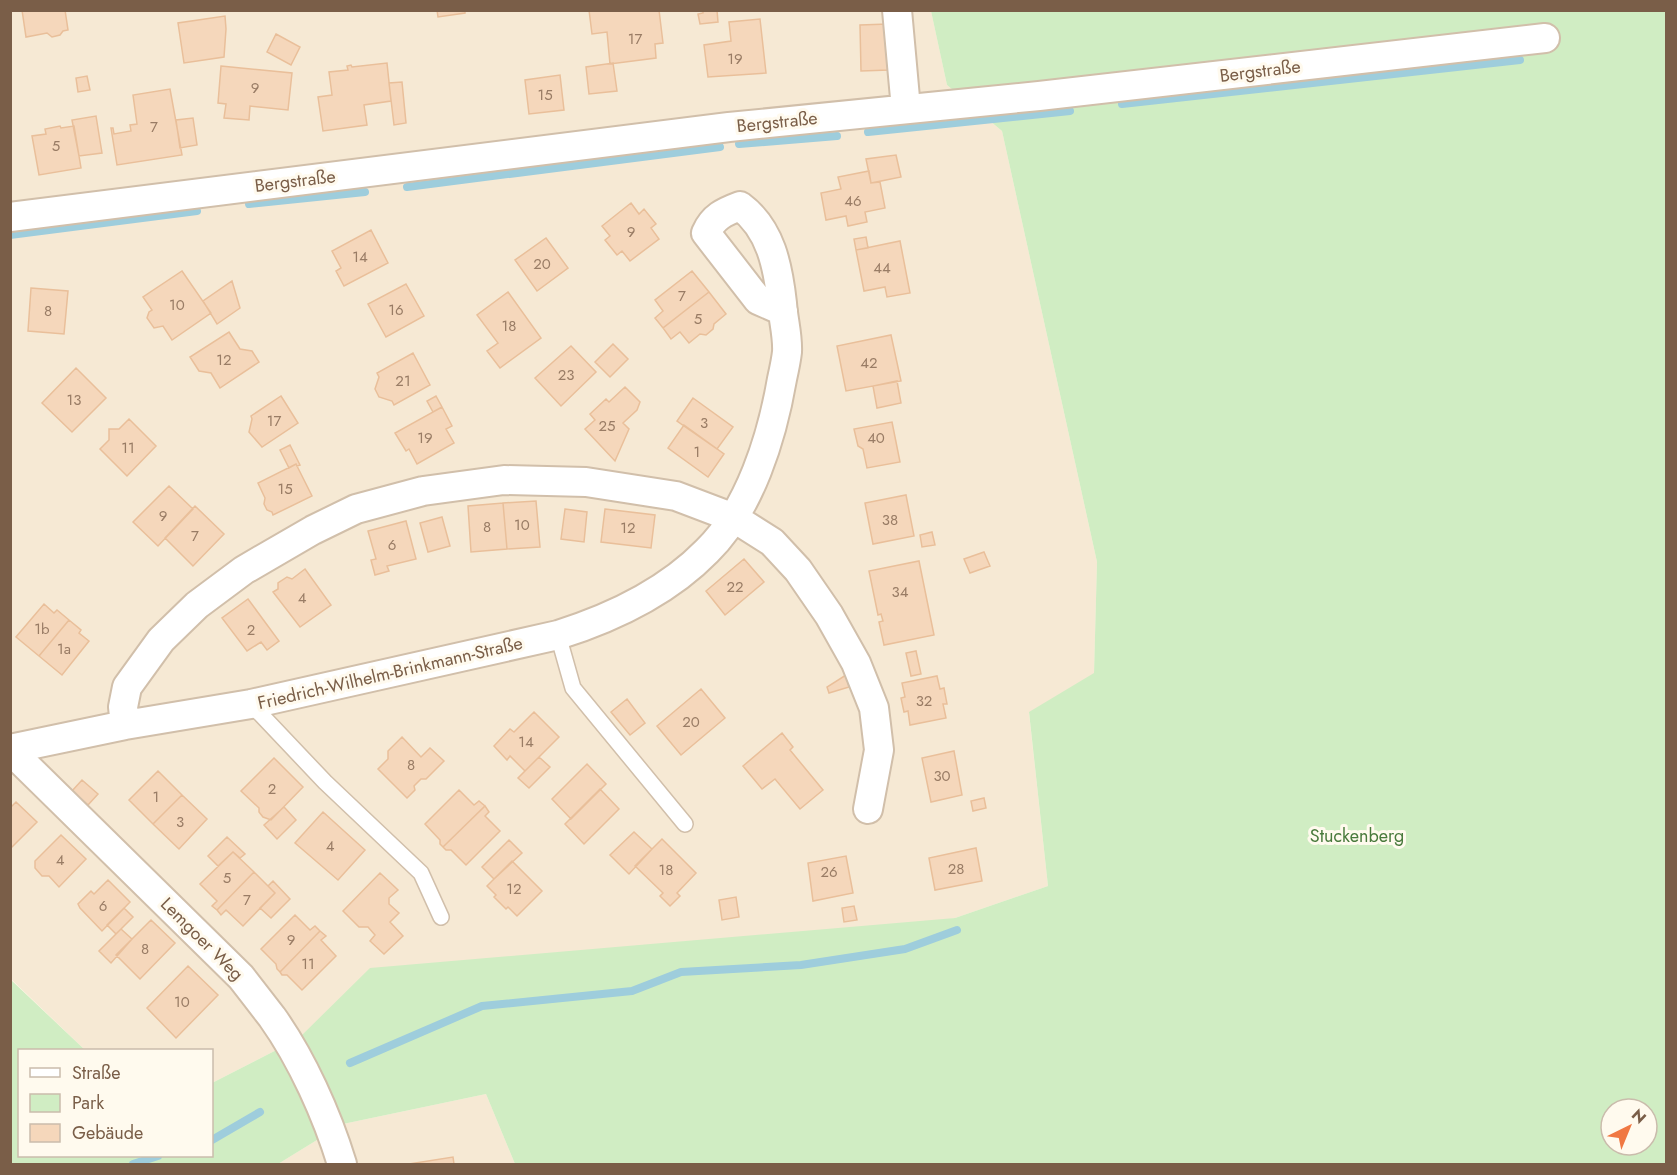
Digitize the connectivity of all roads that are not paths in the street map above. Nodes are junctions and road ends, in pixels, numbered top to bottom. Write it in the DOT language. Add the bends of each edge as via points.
graph roads {
  1 [pos="897,10"];
  2 [pos="1545,38"];
  3 [pos="906,109"];
  4 [pos="10,218"];
  5 [pos="783,311"];
  6 [pos="734,518"];
  7 [pos="558,635"];
  8 [pos="251,704"];
  9 [pos="125,725"];
  10 [pos="10,749"];
  11 [pos="868,808"];
  12 [pos="685,824"];
  13 [pos="441,917"];
  14 [pos="342,1164"];
  1 -- 3 [label="street"];
  2 -- 3 [label="street, Bergstraße"];
  3 -- 4 [label="street, Bergstraße"];
  5 -- 6 [label="street, Friedrich-Wilhelm-Brinkmann-Straße" via="787,352 778,405 763,459"];
  6 -- 7 [label="street, Friedrich-Wilhelm-Brinkmann-Straße" via="708,551 659,590 598,622"];
  6 -- 9 [label="street" via="675,496 586,482 504,480 423,491 356,508 244,570 190,612 161,640 127,687"];
  6 -- 11 [label="street" via="772,542 798,570 856,663 874,708 879,750"];
  7 -- 8 [label="street, Friedrich-Wilhelm-Brinkmann-Straße"];
  7 -- 12 [label="lane" via="573,688"];
  8 -- 9 [label="street, Friedrich-Wilhelm-Brinkmann-Straße"];
  8 -- 13 [label="lane" via="325,782 421,873"];
  9 -- 10 [label="street, Friedrich-Wilhelm-Brinkmann-Straße"];
  10 -- 14 [label="street, Lemgoer Weg" via="241,977 294,1054 321,1108"];
}
